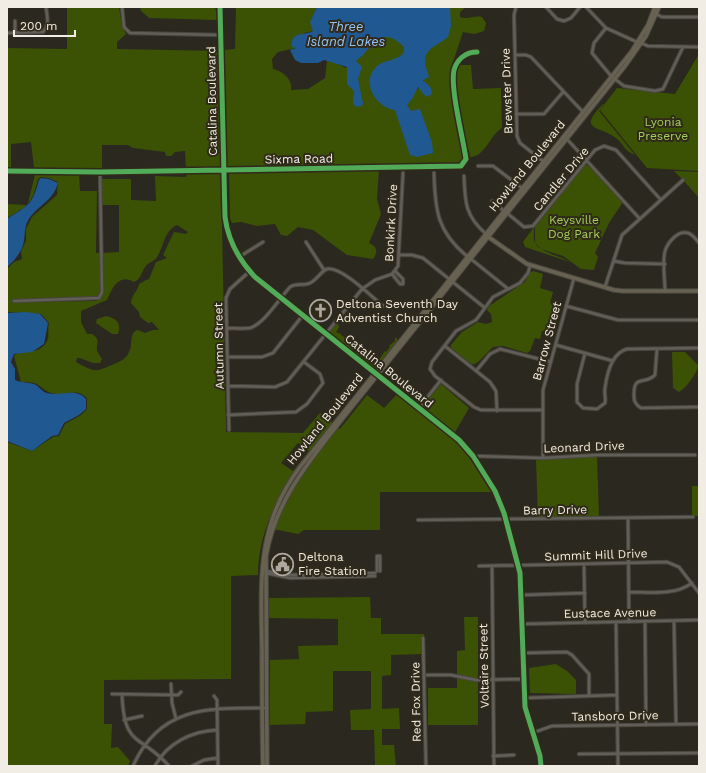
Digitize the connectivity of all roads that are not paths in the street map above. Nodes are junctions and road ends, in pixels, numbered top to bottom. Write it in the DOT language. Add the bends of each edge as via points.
graph roads {
  1 [pos="46,7"];
  2 [pos="122,7"];
  3 [pos="220,7"];
  4 [pos="516,7"];
  5 [pos="546,7"];
  6 [pos="580,7"];
  7 [pos="586,7"];
  8 [pos="654,7"];
  9 [pos="659,7"];
  10 [pos="656,14"];
  11 [pos="699,17"];
  12 [pos="15,21"];
  13 [pos="606,28"];
  14 [pos="7,33"];
  15 [pos="15,33"];
  16 [pos="221,35"];
  17 [pos="639,43"];
  18 [pos="683,47"];
  19 [pos="699,47"];
  20 [pos="477,52"];
  21 [pos="515,55"];
  22 [pos="613,78"];
  23 [pos="563,92"];
  24 [pos="583,113"];
  25 [pos="516,114"];
  26 [pos="565,138"];
  27 [pos="586,161"];
  28 [pos="544,162"];
  29 [pos="478,166"];
  30 [pos="224,170"];
  31 [pos="7,171"];
  32 [pos="100,172"];
  33 [pos="403,173"];
  34 [pos="434,173"];
  35 [pos="464,176"];
  36 [pos="683,180"];
  37 [pos="522,188"];
  38 [pos="661,200"];
  39 [pos="492,202"];
  40 [pos="506,212"];
  41 [pos="640,219"];
  42 [pos="487,235"];
  43 [pos="263,242"];
  44 [pos="306,242"];
  45 [pos="699,243"];
  46 [pos="400,254"];
  47 [pos="239,257"];
  48 [pos="469,258"];
  49 [pos="614,261"];
  50 [pos="665,264"];
  51 [pos="530,266"];
  52 [pos="324,270"];
  53 [pos="250,271"];
  54 [pos="395,271"];
  55 [pos="392,274"];
  56 [pos="574,278"];
  57 [pos="451,281"];
  58 [pos="605,287"];
  59 [pos="507,288"];
  60 [pos="362,289"];
  61 [pos="665,291"];
  62 [pos="699,291"];
  63 [pos="281,297"];
  64 [pos="14,301"];
  65 [pos="383,306"];
  66 [pos="566,306"];
  67 [pos="485,308"];
  68 [pos="303,315"];
  69 [pos="699,320"];
  70 [pos="227,328"];
  71 [pos="326,333"];
  72 [pos="555,345"];
  73 [pos="445,346"];
  74 [pos="699,348"];
  75 [pos="656,349"];
  76 [pos="585,354"];
  77 [pos="228,357"];
  78 [pos="613,361"];
  79 [pos="304,362"];
  80 [pos="551,362"];
  81 [pos="476,371"];
  82 [pos="377,374"];
  83 [pos="441,380"];
  84 [pos="228,386"];
  85 [pos="699,407"];
  86 [pos="419,408"];
  87 [pos="497,410"];
  88 [pos="543,410"];
  89 [pos="228,415"];
  90 [pos="229,430"];
  91 [pos="696,454"];
  92 [pos="473,456"];
  93 [pos="543,458"];
  94 [pos="693,517"];
  95 [pos="628,518"];
  96 [pos="418,520"];
  97 [pos="506,520"];
  98 [pos="628,563"];
  99 [pos="584,564"];
  100 [pos="479,566"];
  101 [pos="492,566"];
  102 [pos="518,566"];
  103 [pos="264,572"];
  104 [pos="377,573"];
  105 [pos="692,583"];
  106 [pos="629,592"];
  107 [pos="585,593"];
  108 [pos="699,593"];
  109 [pos="522,595"];
  110 [pos="699,620"];
  111 [pos="645,621"];
  112 [pos="674,621"];
  113 [pos="616,622"];
  114 [pos="629,622"];
  115 [pos="585,623"];
  116 [pos="522,624"];
  117 [pos="423,638"];
  118 [pos="523,653"];
  119 [pos="427,675"];
  120 [pos="494,679"];
  121 [pos="523,679"];
  122 [pos="171,684"];
  123 [pos="181,692"];
  124 [pos="112,694"];
  125 [pos="122,694"];
  126 [pos="171,695"];
  127 [pos="617,695"];
  128 [pos="214,696"];
  129 [pos="589,696"];
  130 [pos="524,698"];
  131 [pos="217,708"];
  132 [pos="264,708"];
  133 [pos="142,716"];
  134 [pos="176,719"];
  135 [pos="124,720"];
  136 [pos="676,724"];
  137 [pos="699,724"];
  138 [pos="617,725"];
  139 [pos="646,725"];
  140 [pos="217,730"];
  141 [pos="532,733"];
  142 [pos="143,746"];
  143 [pos="699,753"];
  144 [pos="578,754"];
  145 [pos="618,754"];
  146 [pos="514,755"];
  147 [pos="494,756"];
  148 [pos="160,758"];
  149 [pos="217,758"];
  150 [pos="133,766"];
  151 [pos="155,766"];
  152 [pos="169,766"];
  153 [pos="192,766"];
  154 [pos="218,766"];
  155 [pos="263,766"];
  156 [pos="267,766"];
  157 [pos="426,766"];
  158 [pos="494,766"];
  159 [pos="540,766"];
  160 [pos="618,766"];
  1 -- 15 [label="street" via="47,23 43,32"];
  2 -- 16 [label="street" via="124,27 130,33"];
  3 -- 16 [label="street, Catalina Boulevard"];
  4 -- 21 [label="street, Brewster Drive"];
  5 -- 6 [label="street" via="557,19 564,21 571,18"];
  7 -- 13 [label="street"];
  8 -- 17 [label="main road"];
  9 -- 10 [label="main road, Howland Boulevard"];
  10 -- 11 [label="street" via="662,17"];
  10 -- 17 [label="main road, Howland Boulevard"];
  12 -- 15 [label="street"];
  13 -- 17 [label="street"];
  13 -- 22 [label="street" via="592,53"];
  14 -- 15 [label="street"];
  16 -- 30 [label="street, Catalina Boulevard"];
  17 -- 18 [label="street" via="648,46"];
  17 -- 22 [label="main road, Howland Boulevard"];
  18 -- 19 [label="street"];
  18 -- 22 [label="street" via="666,85 660,91 624,86"];
  20 -- 30 [label="street, Sixma Road" via="464,56 457,62 454,70 454,89 466,159 461,166"];
  21 -- 23 [label="street" via="531,57"];
  21 -- 25 [label="street, Brewster Drive"];
  22 -- 24 [label="main road, Howland Boulevard"];
  22 -- 26 [label="main road, Howland Boulevard"];
  23 -- 24 [label="street"];
  23 -- 25 [label="street" via="544,114"];
  24 -- 26 [label="main road, Howland Boulevard"];
  25 -- 28 [label="street, Brewster Drive" via="518,139"];
  26 -- 27 [label="street"];
  26 -- 28 [label="main road, Howland Boulevard"];
  26 -- 40 [label="main road, Howland Boulevard"];
  27 -- 38 [label="street, Candler Drive" via="600,147 611,147"];
  27 -- 40 [label="street, Candler Drive" via="533,226 524,227"];
  27 -- 41 [label="street"];
  28 -- 37 [label="main road, Howland Boulevard"];
  29 -- 37 [label="street" via="493,166"];
  30 -- 32 [label="street, Sixma Road"];
  30 -- 47 [label="street, Catalina Boulevard" via="226,226"];
  31 -- 32 [label="street, Sixma Road"];
  32 -- 64 [label="street" via="102,292 99,298"];
  33 -- 46 [label="street, Bonkirk Drive"];
  34 -- 48 [label="street" via="436,208 441,225 452,242"];
  35 -- 42 [label="street" via="467,210 476,225"];
  36 -- 38 [label="street"];
  37 -- 40 [label="main road, Howland Boulevard"];
  38 -- 41 [label="street"];
  39 -- 40 [label="street, Candler Drive"];
  40 -- 42 [label="main road, Howland Boulevard"];
  41 -- 49 [label="street" via="622,235"];
  42 -- 48 [label="main road, Howland Boulevard"];
  42 -- 51 [label="main road" via="521,262"];
  43 -- 47 [label="street"];
  44 -- 52 [label="street"];
  45 -- 50 [label="street" via="689,233 678,234 665,251"];
  46 -- 54 [label="street, Bonkirk Drive"];
  46 -- 57 [label="street" via="419,256"];
  47 -- 53 [label="street, Catalina Boulevard"];
  48 -- 57 [label="main road, Howland Boulevard"];
  48 -- 59 [label="street"];
  49 -- 50 [label="street"];
  49 -- 58 [label="street"];
  50 -- 61 [label="street"];
  51 -- 56 [label="main road"];
  51 -- 59 [label="street" via="524,278"];
  52 -- 60 [label="street" via="337,269"];
  52 -- 63 [label="street" via="310,283 290,287"];
  53 -- 63 [label="street, Catalina Boulevard"];
  53 -- 70 [label="street, Autumn Street" via="228,294"];
  54 -- 55 [label="street, Bonkirk Drive"];
  54 -- 55 [label="street" via="403,280 403,284 400,284"];
  55 -- 60 [label="street, Bonkirk Drive" via="375,280"];
  56 -- 58 [label="main road"];
  56 -- 66 [label="street, Barrow Street"];
  57 -- 67 [label="street"];
  57 -- 82 [label="main road, Howland Boulevard"];
  58 -- 61 [label="main road" via="623,292"];
  59 -- 67 [label="street" via="493,297"];
  60 -- 65 [label="street"];
  60 -- 71 [label="street, Bonkirk Drive"];
  61 -- 62 [label="main road"];
  63 -- 68 [label="street, Catalina Boulevard"];
  63 -- 70 [label="street" via="255,326"];
  66 -- 69 [label="street" via="618,320"];
  66 -- 72 [label="street, Barrow Street"];
  67 -- 73 [label="street" via="476,320 456,331"];
  68 -- 71 [label="street, Catalina Boulevard"];
  68 -- 77 [label="street" via="276,350 267,356"];
  70 -- 77 [label="street, Autumn Street"];
  71 -- 79 [label="street, Bonkirk Drive"];
  71 -- 82 [label="street, Catalina Boulevard"];
  72 -- 76 [label="street"];
  72 -- 80 [label="street, Barrow Street"];
  73 -- 81 [label="street"];
  73 -- 83 [label="street" via="431,365 431,371"];
  74 -- 75 [label="street"];
  75 -- 78 [label="street" via="622,350"];
  75 -- 85 [label="street" via="655,375 638,381 634,386 636,404 640,408"];
  76 -- 78 [label="street"];
  76 -- 78 [label="street" via="577,384 577,402 583,408 597,409 603,406"];
  77 -- 84 [label="street, Autumn Street"];
  79 -- 84 [label="street, Bonkirk Drive" via="282,385"];
  79 -- 89 [label="street" via="320,374 323,383 301,409 288,414"];
  80 -- 81 [label="street" via="500,349 490,354"];
  80 -- 88 [label="street, Barrow Street" via="543,390"];
  81 -- 87 [label="street" via="494,386"];
  82 -- 86 [label="street, Catalina Boulevard"];
  82 -- 103 [label="main road, Howland Boulevard" via="307,463 290,489 272,529"];
  83 -- 86 [label="street"];
  83 -- 87 [label="street" via="474,407 481,410"];
  84 -- 89 [label="street, Autumn Street"];
  86 -- 92 [label="street, Catalina Boulevard" via="459,440"];
  87 -- 88 [label="street"];
  88 -- 93 [label="street, Barrow Street"];
  89 -- 90 [label="street, Autumn Street"];
  91 -- 93 [label="street, Leonard Drive"];
  92 -- 93 [label="street, Leonard Drive"];
  92 -- 97 [label="street, Catalina Boulevard" via="495,491"];
  94 -- 95 [label="street, Barry Drive"];
  95 -- 97 [label="street, Barry Drive"];
  95 -- 98 [label="street"];
  96 -- 97 [label="street, Barry Drive"];
  97 -- 102 [label="street, Catalina Boulevard"];
  98 -- 99 [label="street, Summit Hill Drive"];
  98 -- 105 [label="street, Summit Hill Drive" via="673,563"];
  98 -- 106 [label="street"];
  99 -- 102 [label="street, Summit Hill Drive"];
  99 -- 107 [label="street"];
  100 -- 101 [label="street, Summit Hill Drive"];
  101 -- 102 [label="street, Summit Hill Drive"];
  101 -- 120 [label="street, Voltaire Street"];
  102 -- 109 [label="street, Catalina Boulevard"];
  103 -- 104 [label="street" via="290,575"];
  103 -- 132 [label="main road, Howland Boulevard"];
  104 -- 104 [label="street" via="380,556 377,556"];
  105 -- 106 [label="street" via="680,590"];
  105 -- 108 [label="street, Summit Hill Drive"];
  106 -- 114 [label="street"];
  107 -- 109 [label="street"];
  107 -- 115 [label="street"];
  109 -- 116 [label="street, Catalina Boulevard"];
  110 -- 112 [label="street, Eustace Avenue"];
  111 -- 112 [label="street, Eustace Avenue"];
  111 -- 114 [label="street, Eustace Avenue"];
  111 -- 139 [label="street"];
  112 -- 136 [label="street"];
  113 -- 114 [label="street, Eustace Avenue"];
  113 -- 115 [label="street, Eustace Avenue"];
  113 -- 127 [label="street"];
  115 -- 116 [label="street, Eustace Avenue"];
  116 -- 118 [label="street, Catalina Boulevard"];
  117 -- 157 [label="street, Red Fox Drive"];
  118 -- 121 [label="street, Catalina Boulevard"];
  118 -- 129 [label="street" via="567,652 572,655 589,674"];
  119 -- 120 [label="street"];
  120 -- 121 [label="street"];
  120 -- 147 [label="street, Voltaire Street"];
  121 -- 130 [label="street, Catalina Boulevard"];
  122 -- 126 [label="street"];
  123 -- 126 [label="street" via="178,695"];
  124 -- 125 [label="street"];
  125 -- 126 [label="street"];
  125 -- 135 [label="street"];
  126 -- 134 [label="street"];
  127 -- 129 [label="street"];
  127 -- 138 [label="street"];
  128 -- 131 [label="street"];
  129 -- 130 [label="street"];
  130 -- 141 [label="street, Catalina Boulevard"];
  131 -- 132 [label="street"];
  131 -- 134 [label="street" via="196,711"];
  131 -- 140 [label="street"];
  132 -- 155 [label="main road, Howland Boulevard"];
  132 -- 156 [label="main road, Howland Boulevard"];
  133 -- 135 [label="street"];
  134 -- 142 [label="street" via="160,729"];
  135 -- 142 [label="street" via="129,733"];
  136 -- 137 [label="street, Tansboro Drive"];
  136 -- 139 [label="street, Tansboro Drive"];
  138 -- 139 [label="street, Tansboro Drive"];
  138 -- 141 [label="street, Tansboro Drive" via="552,726"];
  138 -- 145 [label="street"];
  140 -- 148 [label="street" via="202,731 188,736 171,746"];
  140 -- 149 [label="street"];
  141 -- 159 [label="street, Catalina Boulevard" via="540,756"];
  142 -- 148 [label="street"];
  142 -- 150 [label="street"];
  143 -- 145 [label="street"];
  144 -- 145 [label="street"];
  145 -- 160 [label="street"];
  146 -- 147 [label="street"];
  147 -- 158 [label="street, Voltaire Street"];
  148 -- 151 [label="street"];
  148 -- 152 [label="street"];
  149 -- 153 [label="street" via="204,760"];
  149 -- 154 [label="street"];
}
